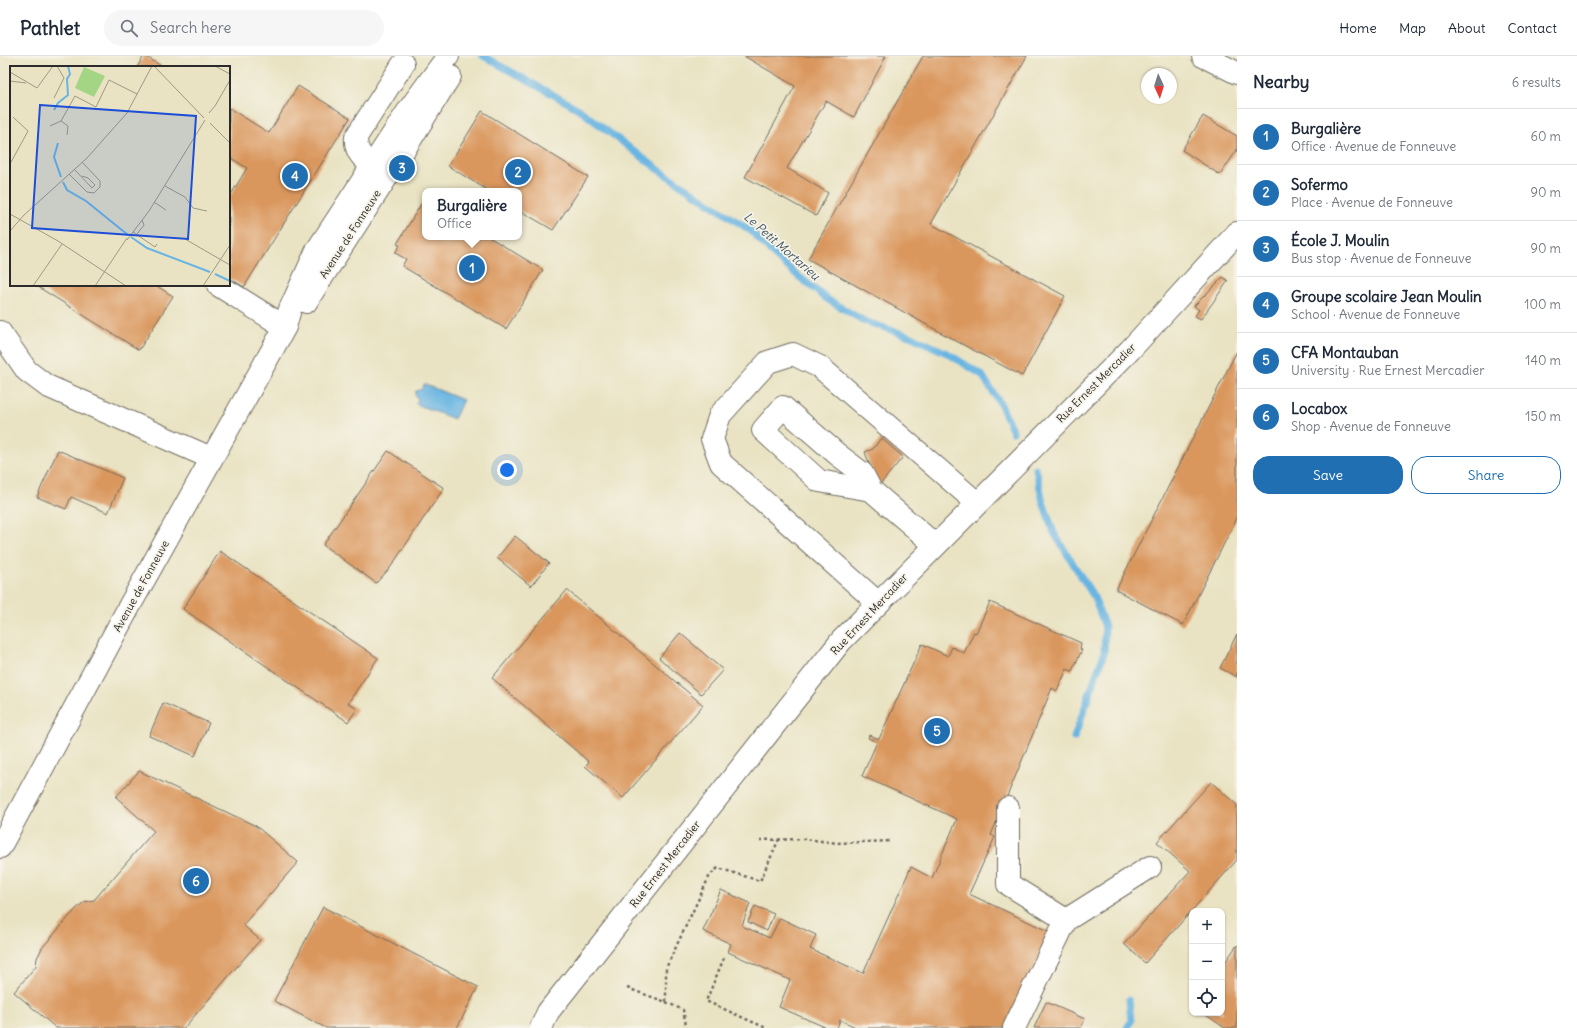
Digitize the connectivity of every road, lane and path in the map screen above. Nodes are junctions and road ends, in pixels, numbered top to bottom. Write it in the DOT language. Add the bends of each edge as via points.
graph roads {
  1 [pos="448,56"];
  2 [pos="462,56"];
  3 [pos="1203,56"];
  4 [pos="397,60"];
  5 [pos="1237,73"];
  6 [pos="432,79"];
  7 [pos="373,165"];
  8 [pos="353,228"];
  9 [pos="1237,233"];
  10 [pos="220,286"];
  11 [pos="285,327"];
  12 [pos="0,332"];
  13 [pos="211,458"];
  14 [pos="871,490"];
  15 [pos="977,504"];
  16 [pos="935,545"];
  17 [pos="878,603"];
  18 [pos="1008,808"];
  19 [pos="779,839"];
  20 [pos="760,840"];
  21 [pos="891,841"];
  22 [pos="0,847"];
  23 [pos="1150,867"];
  24 [pos="1066,920"];
  25 [pos="724,958"];
  26 [pos="627,988"];
  27 [pos="666,1002"];
  28 [pos="686,1025"];
  29 [pos="541,1028"];
  30 [pos="766,1028"];
  31 [pos="1014,1028"];
  1 -- 6 [label="street, Avenue de Fonneuve"];
  2 -- 8 [label="street, Avenue de Fonneuve"];
  3 -- 5 [label="street"];
  4 -- 6 [label="street"];
  4 -- 7 [label="street" via="356,137 355,145 358,152"];
  6 -- 7 [label="street, Avenue de Fonneuve"];
  7 -- 8 [label="street"];
  7 -- 11 [label="street, Avenue de Fonneuve" via="317,250 290,309"];
  8 -- 11 [label="street, Avenue de Fonneuve" via="302,309"];
  9 -- 15 [label="street, Rue Ernest Mercadier" via="1130,350"];
  10 -- 11 [label="street"];
  11 -- 13 [label="street, Avenue de Fonneuve"];
  12 -- 13 [label="street" via="27,371 47,386"];
  13 -- 22 [label="street, Avenue de Fonneuve"];
  14 -- 14 [label="street" via="862,473 783,407 763,430 819,481"];
  14 -- 16 [label="street"];
  15 -- 16 [label="street, Rue Ernest Mercadier"];
  15 -- 17 [label="street" via="820,367 793,354 768,362 720,415 712,439 721,463"];
  16 -- 17 [label="street, Rue Ernest Mercadier"];
  17 -- 29 [label="street, Rue Ernest Mercadier" via="841,641 548,1012"];
  18 -- 24 [label="street" via="1008,884"];
  19 -- 20 [label="path"];
  19 -- 21 [label="path" via="837,843"];
  19 -- 27 [label="path" via="760,881 718,868 710,875 666,968"];
  23 -- 24 [label="street"];
  24 -- 31 [label="street"];
  25 -- 30 [label="path" via="706,1001"];
  26 -- 27 [label="path"];
  27 -- 28 [label="path" via="683,1010"];
}
